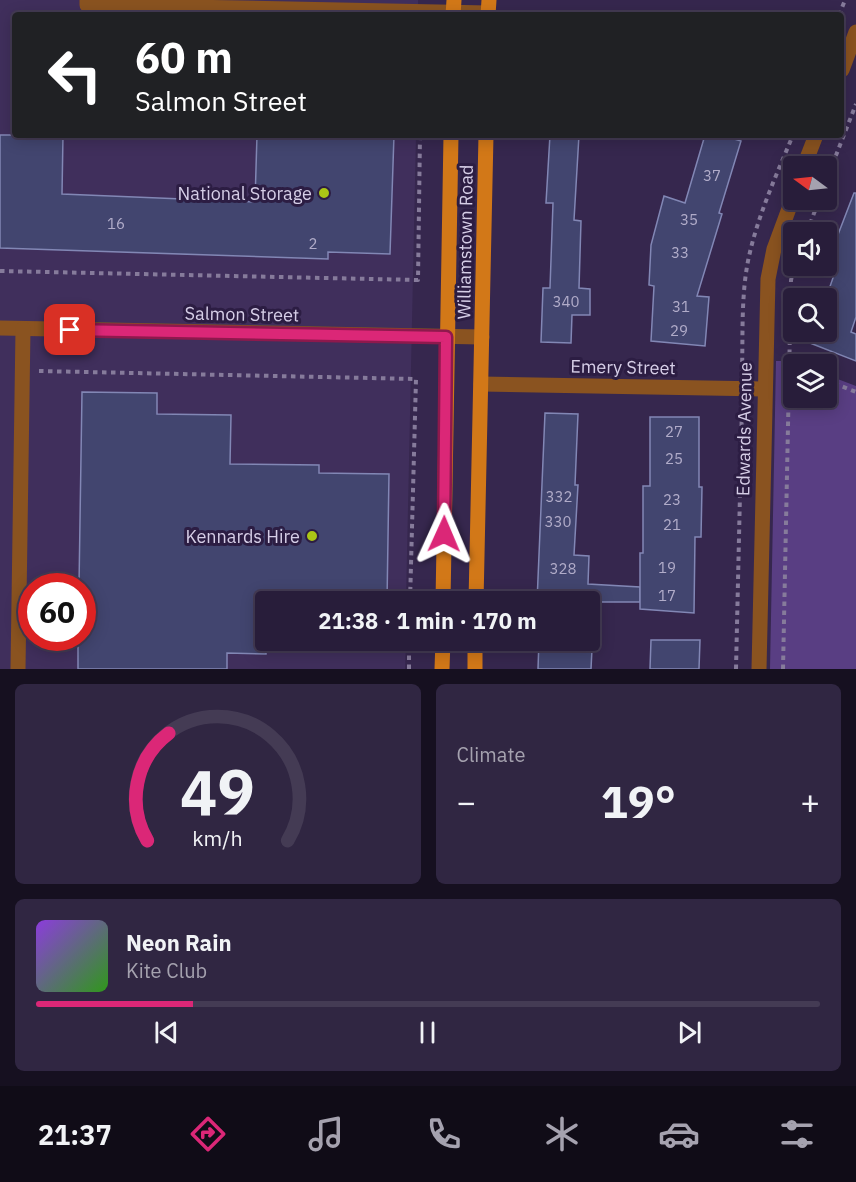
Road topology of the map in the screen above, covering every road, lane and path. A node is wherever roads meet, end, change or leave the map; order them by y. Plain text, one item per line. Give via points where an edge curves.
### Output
1 (87, 0) edge
2 (453, 9) edge
3 (488, 9) edge
4 (856, 32) edge
5 (844, 65) edge
6 (856, 104) edge
7 (844, 135) edge
8 (420, 138) edge
9 (450, 138) edge
10 (486, 138) edge
11 (815, 138) edge
12 (843, 138) edge
13 (808, 156) edge
14 (836, 156) edge
15 (788, 210) edge
16 (0, 271) edge
17 (792, 276) edge
18 (0, 328) edge
19 (23, 329) junction
20 (446, 337) junction
21 (482, 337) junction
22 (791, 354) edge
23 (23, 371) junction
24 (482, 384) junction
25 (837, 384) edge
26 (765, 389) junction
27 (856, 392) edge
28 (790, 408) edge
29 (410, 591) edge
30 (444, 591) edge
31 (476, 591) edge
32 (409, 651) edge
33 (442, 651) edge
34 (475, 651) edge
35 (18, 669) edge
36 (409, 669) edge
37 (442, 669) edge
38 (475, 669) edge
39 (759, 669) edge
40 (783, 669) edge

1 - 2 street via 87,5
2 - 3 street
4 - 5 street
6 - 7 path
8 - 16 path via 418,280
9 - 20 main road, Williamstown Road
10 - 21 main road, Williamstown Road
11 - 13 street
12 - 14 path
15 - 26 street, Edwards Avenue via 768,279
17 - 22 path
18 - 19 street, Salmon Street
19 - 20 street, Salmon Street
19 - 23 street
20 - 21 street, Salmon Street
20 - 30 main road, Williamstown Road
21 - 24 main road, Williamstown Road
23 - 29 path via 416,379
23 - 35 street
24 - 26 street, Emery Street
24 - 31 main road, Williamstown Road
25 - 27 path
26 - 39 street, Edwards Avenue
28 - 40 path
32 - 36 path
33 - 37 main road
34 - 38 main road

